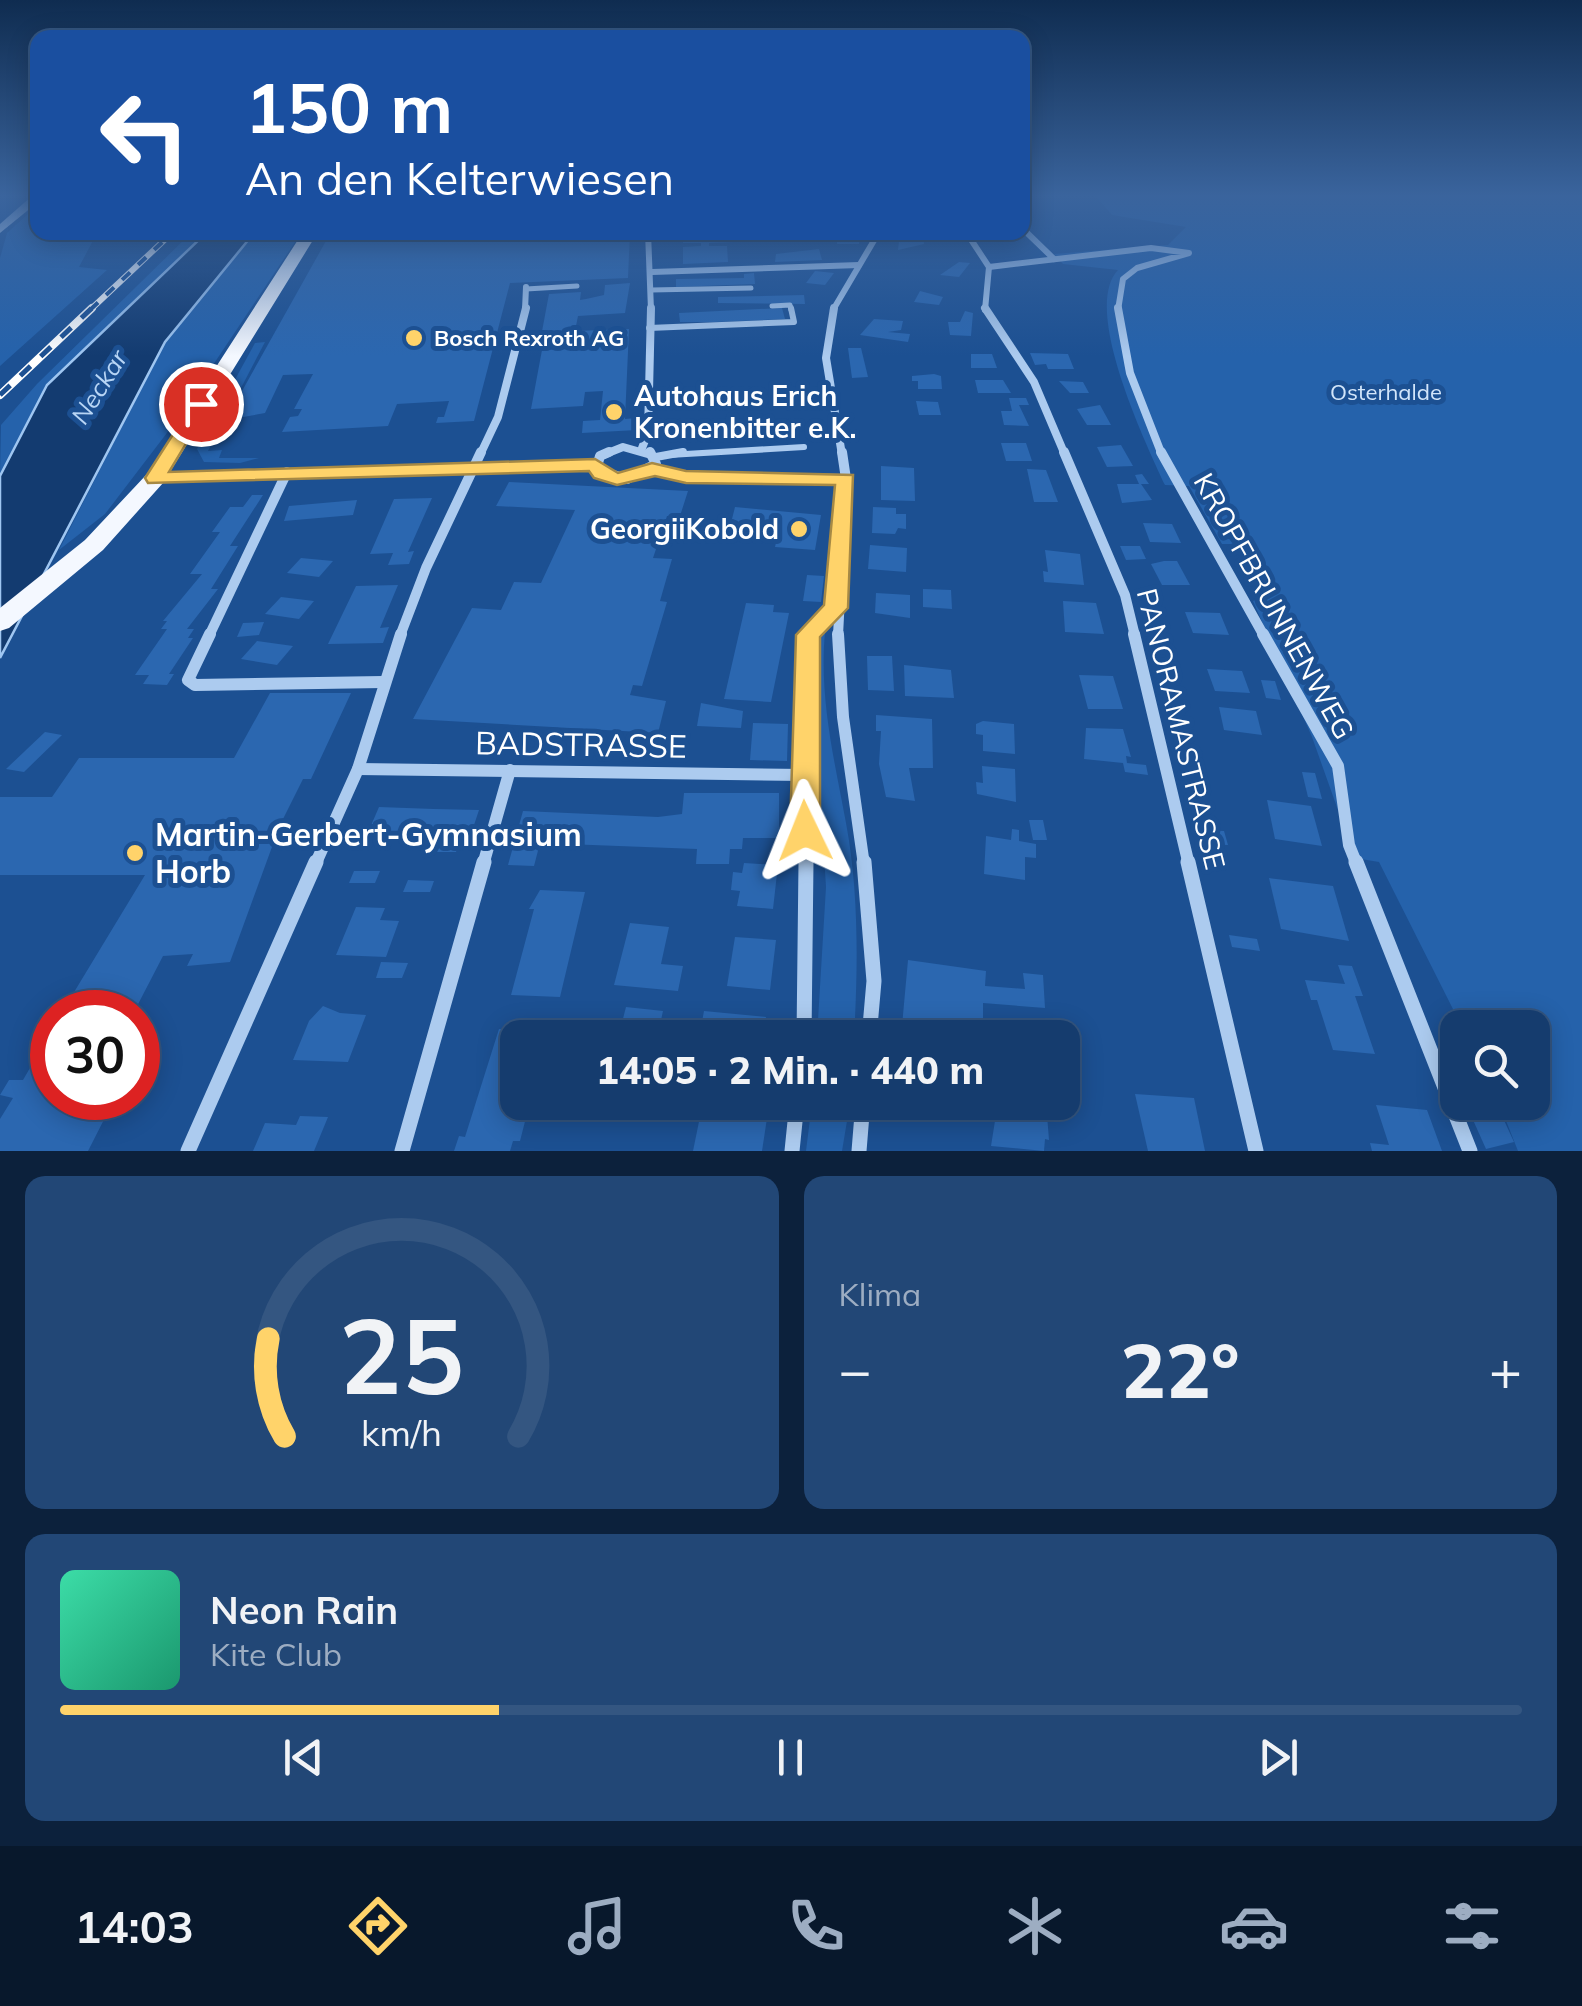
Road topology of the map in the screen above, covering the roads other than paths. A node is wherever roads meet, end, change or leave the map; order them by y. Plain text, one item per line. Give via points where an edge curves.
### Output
1 (300, 249) edge
2 (650, 249) edge
3 (868, 249) edge
4 (978, 249) edge
5 (1043, 249) edge
6 (1155, 249) edge
7 (1167, 249) edge
8 (1054, 259) junction
9 (859, 265) junction
10 (990, 266) junction
11 (652, 272) junction
12 (577, 286) dead end
13 (526, 288) joint
14 (751, 288) dead end
15 (651, 290) junction
16 (772, 306) dead end
17 (649, 328) junction
18 (804, 447) dead end
19 (642, 448) junction
20 (656, 457) junction
21 (595, 465) junction
22 (475, 467) junction
23 (652, 469) junction
24 (287, 472) junction
25 (155, 478) junction
26 (846, 479) junction
27 (836, 608) junction
28 (0, 622) edge
29 (383, 682) junction
30 (358, 769) junction
31 (510, 770) junction
32 (803, 774) junction
33 (805, 1020) edge
34 (871, 1020) edge
35 (795, 1120) edge
36 (862, 1120) edge
37 (188, 1151) edge
38 (402, 1151) edge
39 (792, 1151) edge
40 (859, 1151) edge
41 (1256, 1151) edge
42 (1470, 1151) edge

1 - 25 main road
2 - 11 street
3 - 9 street
4 - 10 street
5 - 8 street
6 - 8 street, KROPFBRUNNENWEG
7 - 42 street, KROPFBRUNNENWEG via 1188,252 1137,268 1123,280 1118,317 1130,373 1163,458 1338,766 1349,845
8 - 10 street
9 - 11 street
9 - 26 street via 833,310 826,358
10 - 41 street, PANORAMASTRASSE via 985,310 1034,382 1124,594
11 - 15 street
12 - 13 lane
13 - 22 street via 498,417
14 - 15 lane
15 - 17 street
16 - 17 lane via 790,305 794,322
17 - 19 street via 648,433
18 - 20 lane
19 - 20 street
19 - 21 street via 614,449
20 - 23 street
21 - 22 street
21 - 23 street via 617,479
22 - 24 street
22 - 29 street via 426,568
23 - 26 street via 686,477
24 - 25 street
24 - 29 street via 188,680 221,688
25 - 28 main road via 94,544
26 - 27 street
27 - 32 street via 808,635
27 - 34 street via 874,981
29 - 30 street
30 - 31 street, BADSTRASSE
30 - 37 street
31 - 32 street, BADSTRASSE
31 - 38 street
32 - 33 street
35 - 39 street
36 - 40 street

